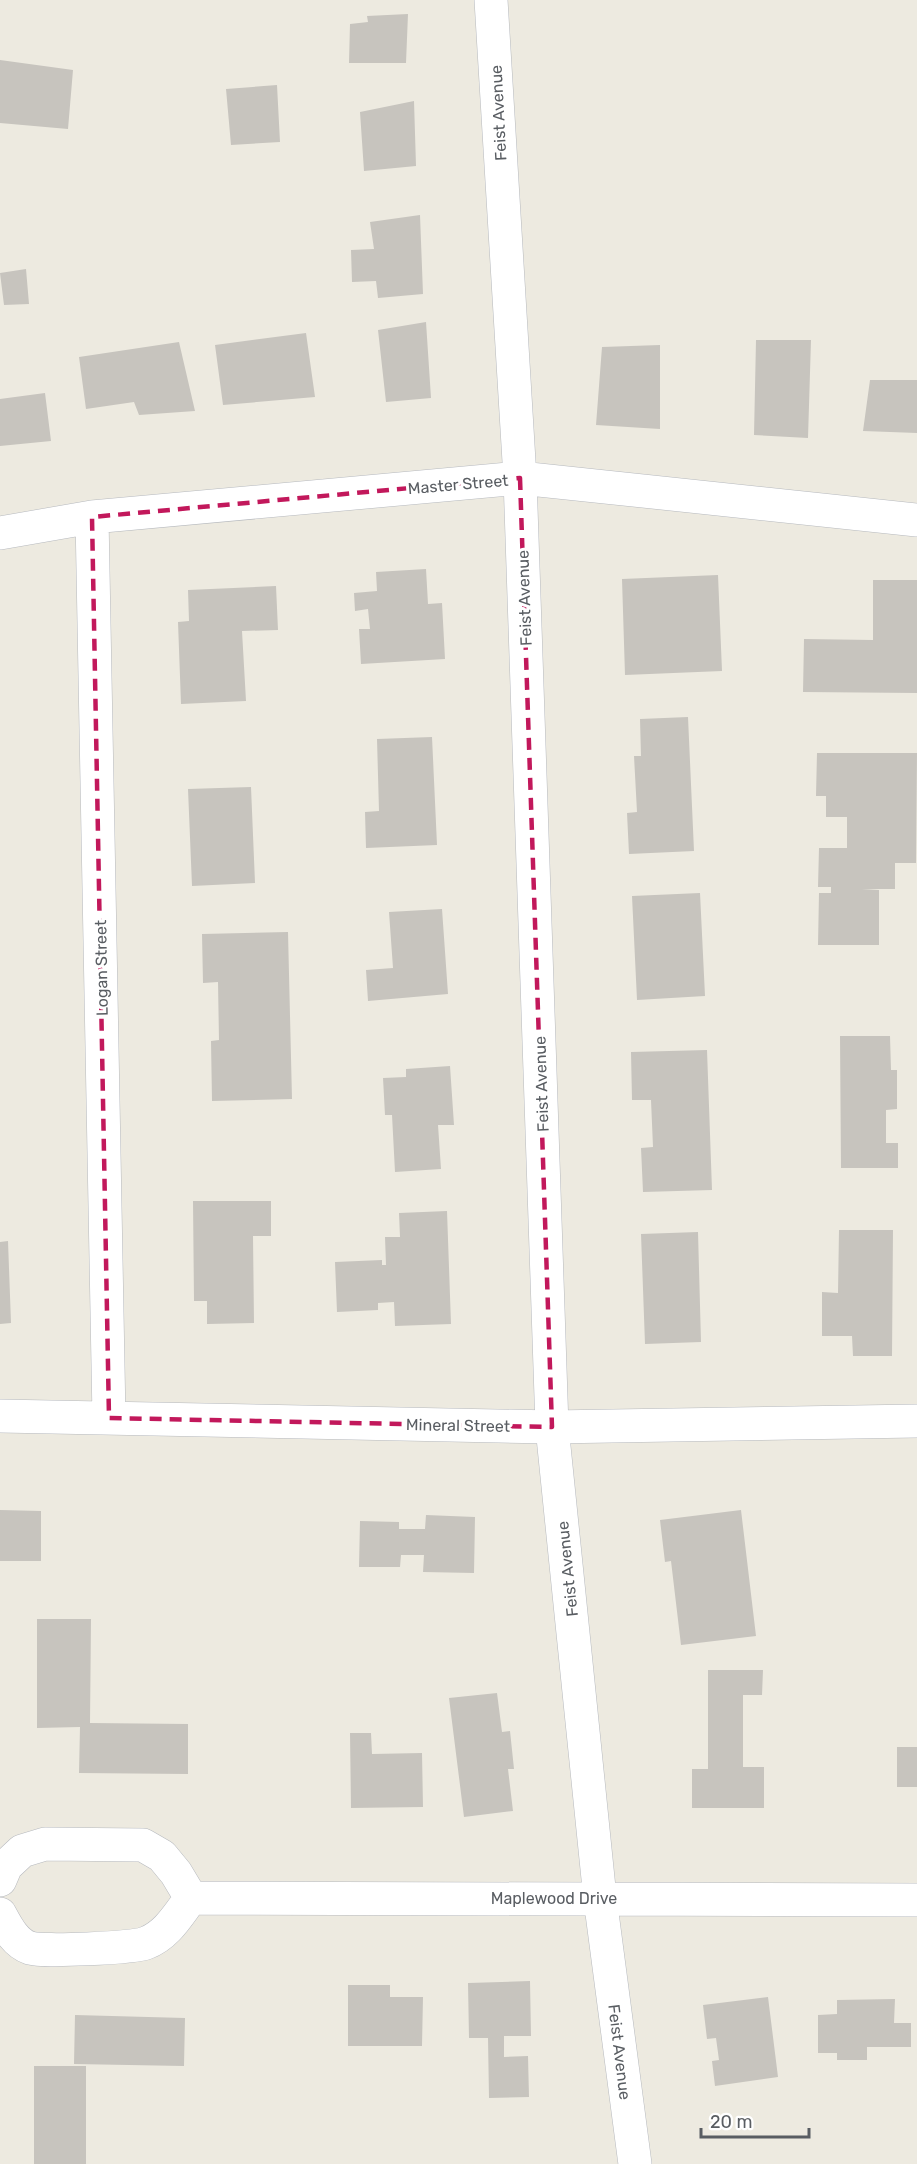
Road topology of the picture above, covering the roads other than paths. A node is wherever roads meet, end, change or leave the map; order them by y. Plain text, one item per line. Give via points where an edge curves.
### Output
1 (491, 0) edge
2 (520, 478) junction
3 (92, 518) junction
4 (917, 520) edge
5 (0, 533) edge
6 (0, 1416) edge
7 (110, 1418) junction
8 (917, 1421) edge
9 (552, 1427) junction
10 (0, 1880) edge
11 (190, 1898) junction
12 (600, 1898) junction
13 (917, 1900) edge
14 (0, 1914) edge
15 (635, 2164) edge

1 - 2 street, Feist Avenue
2 - 3 street, Master Street
2 - 4 street, Master Street
2 - 9 street, Feist Avenue
3 - 5 street, Master Street
3 - 7 street, Logan Street
6 - 7 street, Mineral Street
7 - 9 street, Mineral Street
8 - 9 street, Mineral Street
9 - 12 street, Feist Avenue
10 - 11 street via 6,1866 22,1851 45,1844 143,1845 162,1856
11 - 12 street, Maplewood Drive
11 - 14 street via 167,1929 146,1944 111,1948 30,1948 11,1934
12 - 13 street, Maplewood Drive
12 - 15 street, Feist Avenue

